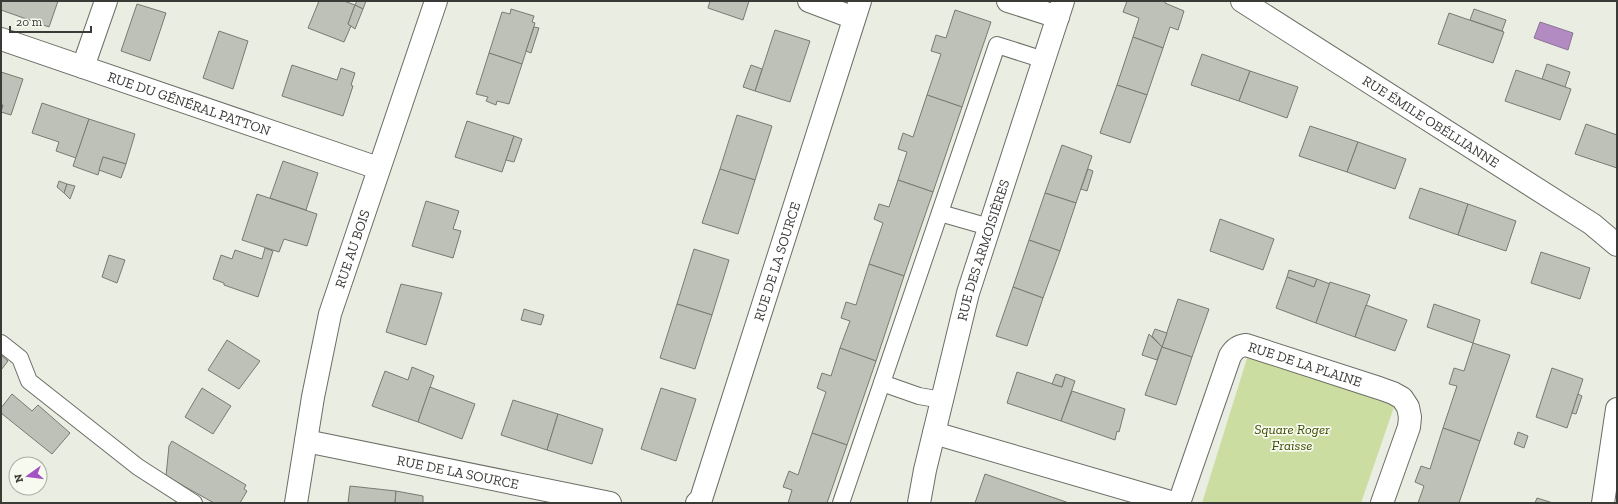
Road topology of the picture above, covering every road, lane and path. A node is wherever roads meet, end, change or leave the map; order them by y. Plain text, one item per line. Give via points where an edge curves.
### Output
1 (106, 1) edge
2 (436, 1) edge
3 (808, 1) edge
4 (1008, 1) edge
5 (1242, 1) edge
6 (857, 9) edge
7 (1060, 9) edge
8 (1, 39) edge
9 (1044, 60) junction
10 (83, 67) junction
11 (378, 168) junction
12 (940, 213) junction
13 (989, 227) junction
14 (1617, 244) edge
15 (1, 343) edge
16 (882, 383) junction
17 (942, 400) junction
18 (1617, 409) edge
19 (934, 432) junction
20 (306, 441) junction
21 (194, 503) edge
22 (296, 503) edge
23 (610, 503) edge
24 (697, 503) edge
25 (841, 503) edge
26 (919, 503) edge
27 (1174, 503) edge
28 (1179, 503) edge
29 (1382, 503) edge
30 (1603, 503) edge

1 - 10 street
2 - 11 street, RUE AU BOIS
3 - 6 street, RUE DE LA SOURCE
4 - 7 street
5 - 14 street, RUE ÉMILE OBÉLLIANNE via 1592,224
6 - 24 street, RUE DE LA SOURCE via 701,498
7 - 9 street, RUE DES ARMOISIÈRES
8 - 10 street, RUE DU GÉNÉRAL PATTON
9 - 12 lane via 997,45
9 - 13 street, RUE DES ARMOISIÈRES
10 - 11 street, RUE DU GÉNÉRAL PATTON
11 - 20 street, RUE AU BOIS via 330,314
12 - 13 lane
12 - 16 lane
13 - 17 street, RUE DES ARMOISIÈRES via 968,293
15 - 21 lane via 20,358 29,381 138,467
16 - 17 lane via 919,396
16 - 25 lane
17 - 19 street, RUE DES ARMOISIÈRES
18 - 30 street
19 - 26 street, RUE DES ARMOISIÈRES
19 - 27 street
20 - 22 street, RUE AU BOIS
20 - 23 street, RUE DE LA SOURCE
28 - 29 street, RUE DE LA PLAINE via 1230,356 1234,350 1246,345 1402,398 1408,407 1409,427

